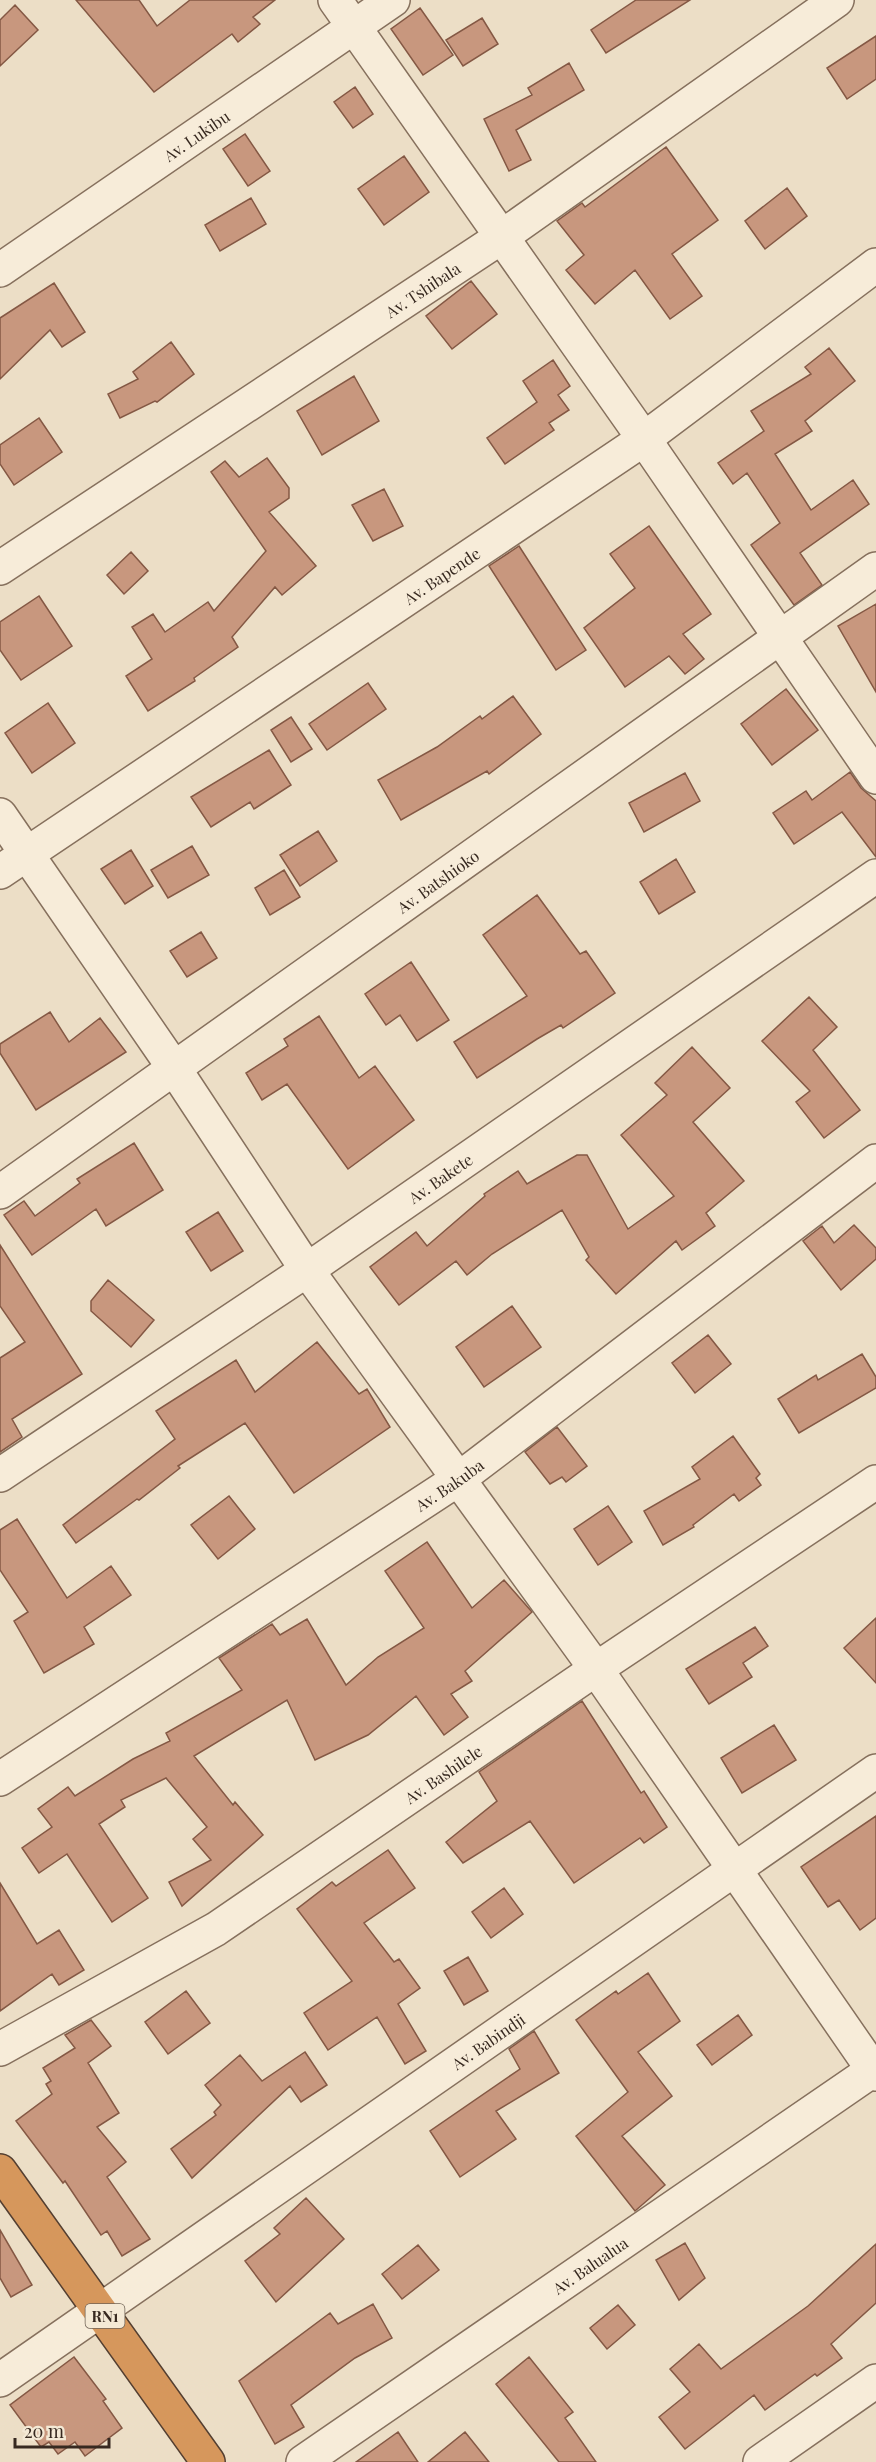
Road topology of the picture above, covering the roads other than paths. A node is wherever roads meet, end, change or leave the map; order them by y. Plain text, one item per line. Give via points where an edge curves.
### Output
1 (335, 0) edge
2 (393, 0) edge
3 (837, 0) edge
4 (354, 27) junction
5 (500, 238) junction
6 (876, 265) edge
7 (0, 270) edge
8 (644, 439) junction
9 (0, 568) edge
10 (876, 569) edge
11 (780, 639) junction
12 (876, 777) edge
13 (0, 815) edge
14 (28, 853) junction
15 (0, 872) edge
16 (876, 876) edge
17 (174, 1068) junction
18 (876, 1161) edge
19 (0, 1192) edge
20 (307, 1270) junction
21 (0, 1475) edge
22 (460, 1478) junction
23 (876, 1482) edge
24 (596, 1669) junction
25 (876, 1771) edge
26 (0, 1779) edge
27 (735, 1868) junction
28 (0, 2049) edge
29 (875, 2071) edge
30 (0, 2171) edge
31 (99, 2309) junction
32 (0, 2380) edge
33 (876, 2381) edge
34 (208, 2462) edge
35 (303, 2462) edge
36 (760, 2462) edge

1 - 4 street
2 - 4 street, Av. Lukibu
3 - 5 street, Av. Tshibala
4 - 5 street
4 - 7 street, Av. Lukibu
5 - 8 street
5 - 9 street, Av. Tshibala
6 - 8 street, Av. Bapende
8 - 11 street
8 - 14 street, Av. Bapende
10 - 11 street, Av. Batshioko
11 - 12 street
11 - 17 street, Av. Batshioko
13 - 14 street
14 - 15 street, Av. Bapende
14 - 17 street
16 - 20 street, Av. Bakete
17 - 19 street, Av. Batshioko
17 - 20 street
18 - 22 street, Av. Bakuba
20 - 21 street, Av. Bakete
20 - 22 street
22 - 24 street
22 - 26 street, Av. Bakuba
23 - 24 street, Av. Bashilele
24 - 27 street
24 - 28 street, Av. Bashilele via 216,1929
25 - 27 street, Av. Babindji
27 - 29 street
27 - 31 street, Av. Babindji
29 - 35 street, Av. Balualua
30 - 31 highway, RN1
31 - 32 street, Av. Babindji
31 - 34 highway, RN1
33 - 36 street

